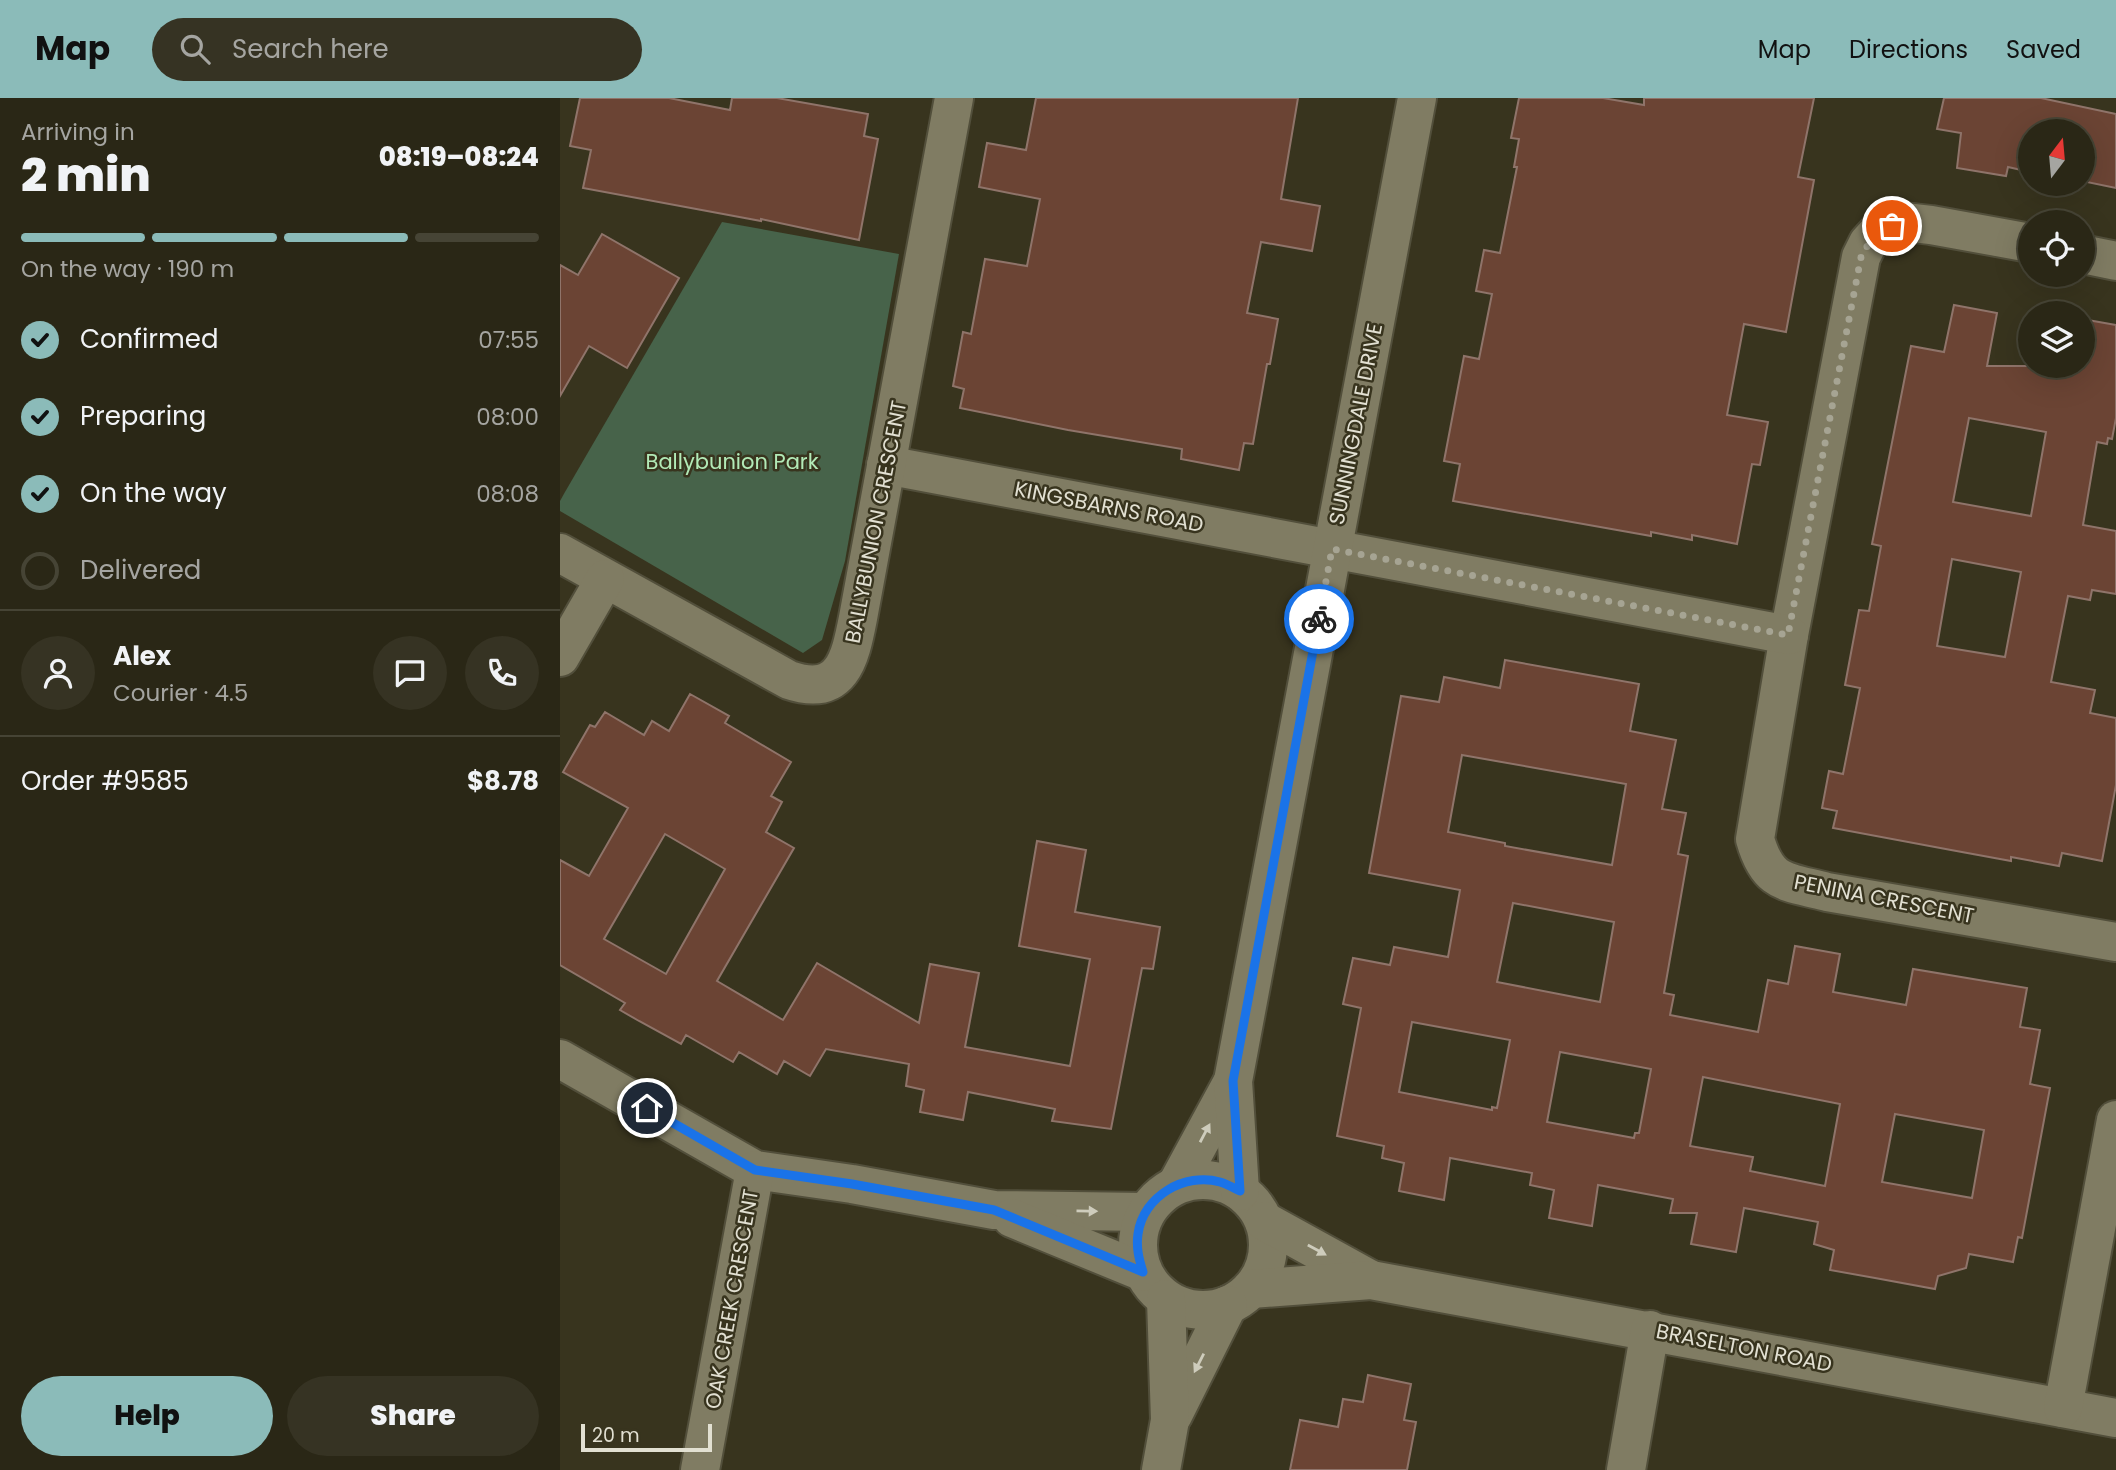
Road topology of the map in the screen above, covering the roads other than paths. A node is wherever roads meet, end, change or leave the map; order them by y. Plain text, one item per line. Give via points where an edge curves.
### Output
1 (954, 98) edge
2 (1417, 98) edge
3 (2018, 241) edge
4 (2095, 257) edge
5 (2116, 261) edge
6 (887, 465) junction
7 (1332, 549) junction
8 (560, 553) edge
9 (605, 579) junction
10 (1788, 635) junction
11 (560, 657) edge
12 (2116, 942) edge
13 (560, 1059) edge
14 (1233, 1081) junction
15 (2116, 1120) edge
16 (755, 1170) junction
17 (1177, 1184) junction
18 (1240, 1191) junction
19 (994, 1210) junction
20 (1146, 1212) junction
21 (1264, 1221) junction
22 (1371, 1280) junction
23 (1155, 1286) junction
24 (1239, 1297) junction
25 (1650, 1330) junction
26 (2063, 1408) junction
27 (2116, 1418) edge
28 (1170, 1420) junction
29 (700, 1470) edge
30 (1161, 1470) edge
31 (1626, 1470) edge

1 - 6 street, BALLYBUNION CRESCENT
2 - 7 street, SUNNINGDALE DRIVE
3 - 10 street, PENINA CRESCENT via 1904,222 1878,232 1868,243 1861,257
4 - 5 street
6 - 7 street, KINGSBARNS ROAD
6 - 9 street, BALLYBUNION CRESCENT via 850,656 832,679 804,685 789,680
7 - 10 street
7 - 14 street, SUNNINGDALE DRIVE
8 - 9 street, BALLYBUNION CRESCENT
9 - 11 street
10 - 12 street, PENINA CRESCENT via 1755,839 1768,872 1827,892
13 - 16 street
17 -> 14 street, SUNNINGDALE DRIVE
14 - 18 street, SUNNINGDALE DRIVE
15 - 26 street
16 - 19 street
16 - 29 street, OAK CREEK CRESCENT
17 - 18 street via 1199,1179
17 - 20 street via 1159,1195
18 - 21 street
19 -> 20 street
19 - 23 street
20 - 23 street via 1138,1231 1137,1252
21 -> 22 street, BRASELTON ROAD
21 - 24 street via 1268,1244 1264,1269
22 - 24 street, BRASELTON ROAD
22 - 25 street, BRASELTON ROAD
23 - 24 street via 1186,1308 1208,1310
23 - 28 street
24 -> 28 street
25 - 26 street, BRASELTON ROAD
25 - 31 street
26 - 27 street, BRASELTON ROAD
28 - 30 street

